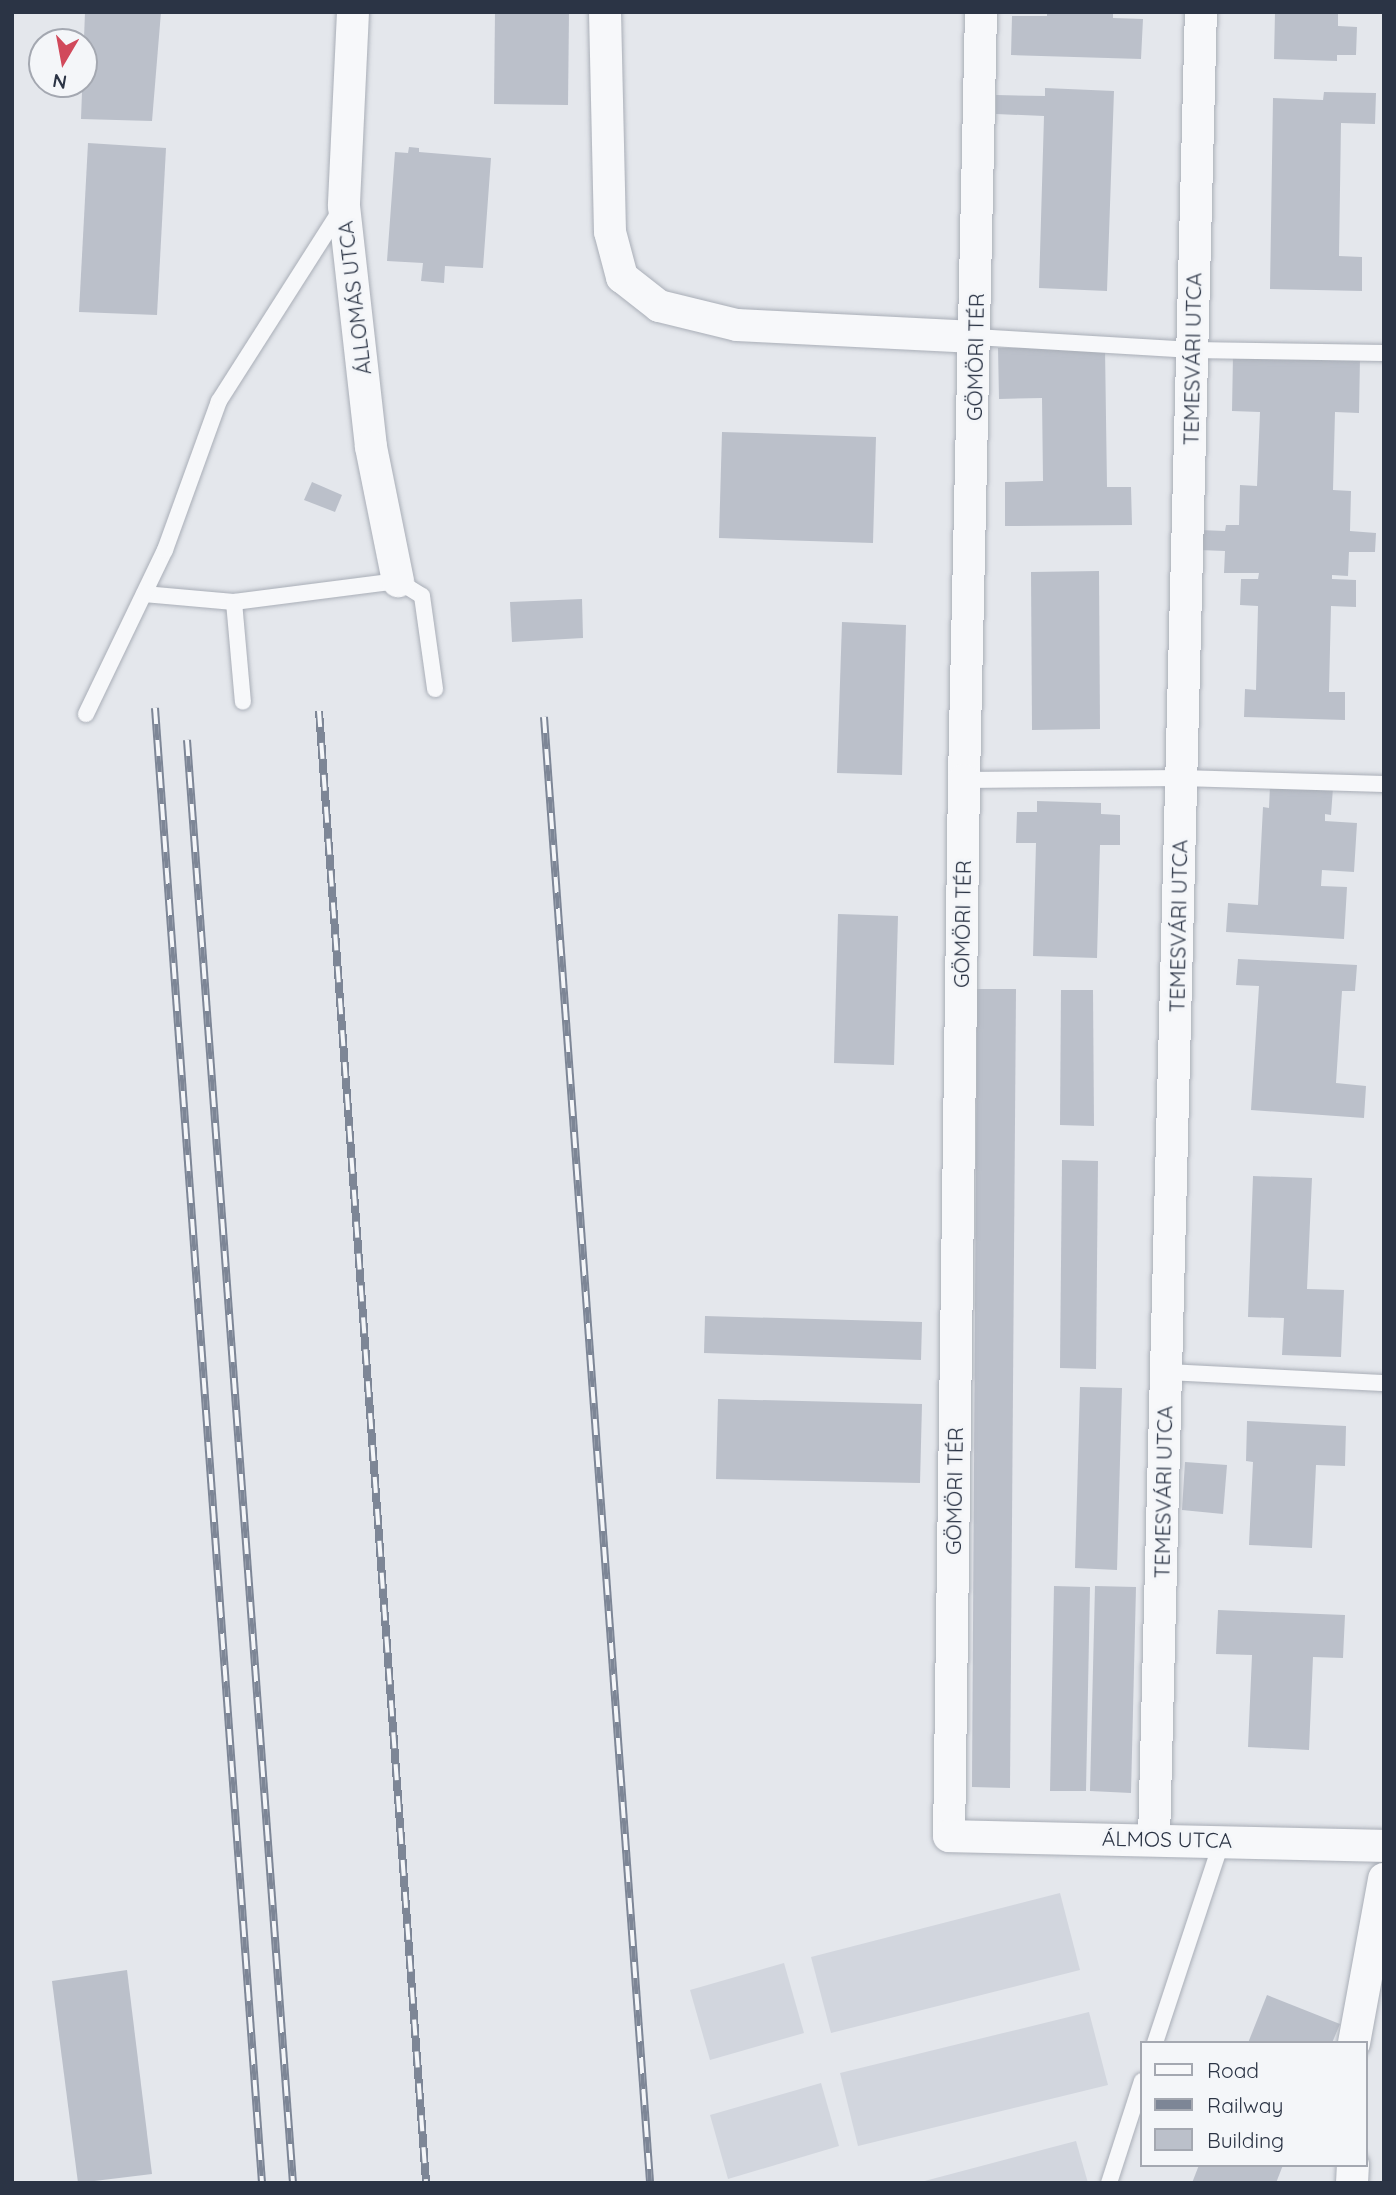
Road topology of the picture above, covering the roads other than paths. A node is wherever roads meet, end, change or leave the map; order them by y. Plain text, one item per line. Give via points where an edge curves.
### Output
1 (353, 12) edge
2 (604, 12) edge
3 (981, 12) edge
4 (1201, 12) edge
5 (344, 206) junction
6 (975, 337) junction
7 (1193, 350) junction
8 (1384, 353) edge
9 (398, 581) junction
10 (144, 594) junction
11 (234, 602) junction
12 (435, 689) dead end
13 (243, 702) dead end
14 (86, 714) dead end
15 (1181, 778) junction
16 (964, 780) junction
17 (1384, 784) edge
18 (1166, 1372) junction
19 (1384, 1383) edge
20 (949, 1836) joint
21 (1154, 1839) junction
22 (1222, 1840) junction
23 (1384, 1846) edge
24 (1384, 1879) edge
25 (1156, 2041) edge
26 (1354, 2041) edge
27 (1140, 2087) edge
28 (1109, 2183) edge

1 - 5 street, ÁLLOMÁS UTCA
2 - 6 street via 610,232 622,277 659,306 737,326
3 - 6 street, GÖMÖRI TÉR
4 - 7 street, TEMESVÁRI UTCA
5 - 9 street, ÁLLOMÁS UTCA via 371,447
5 - 10 lane via 219,401
6 - 7 lane
6 - 16 street, GÖMÖRI TÉR
7 - 8 lane
7 - 15 street, TEMESVÁRI UTCA
9 - 11 lane
9 - 12 lane via 422,596
10 - 11 lane
10 - 14 lane
11 - 13 lane
15 - 16 lane
15 - 17 lane
15 - 18 street, TEMESVÁRI UTCA
16 - 20 street, GÖMÖRI TÉR
18 - 19 lane
18 - 21 street, TEMESVÁRI UTCA
20 - 21 street, ÁLMOS UTCA
21 - 22 street, ÁLMOS UTCA
22 - 23 street, ÁLMOS UTCA
22 - 25 lane
24 - 26 street
27 - 28 lane

